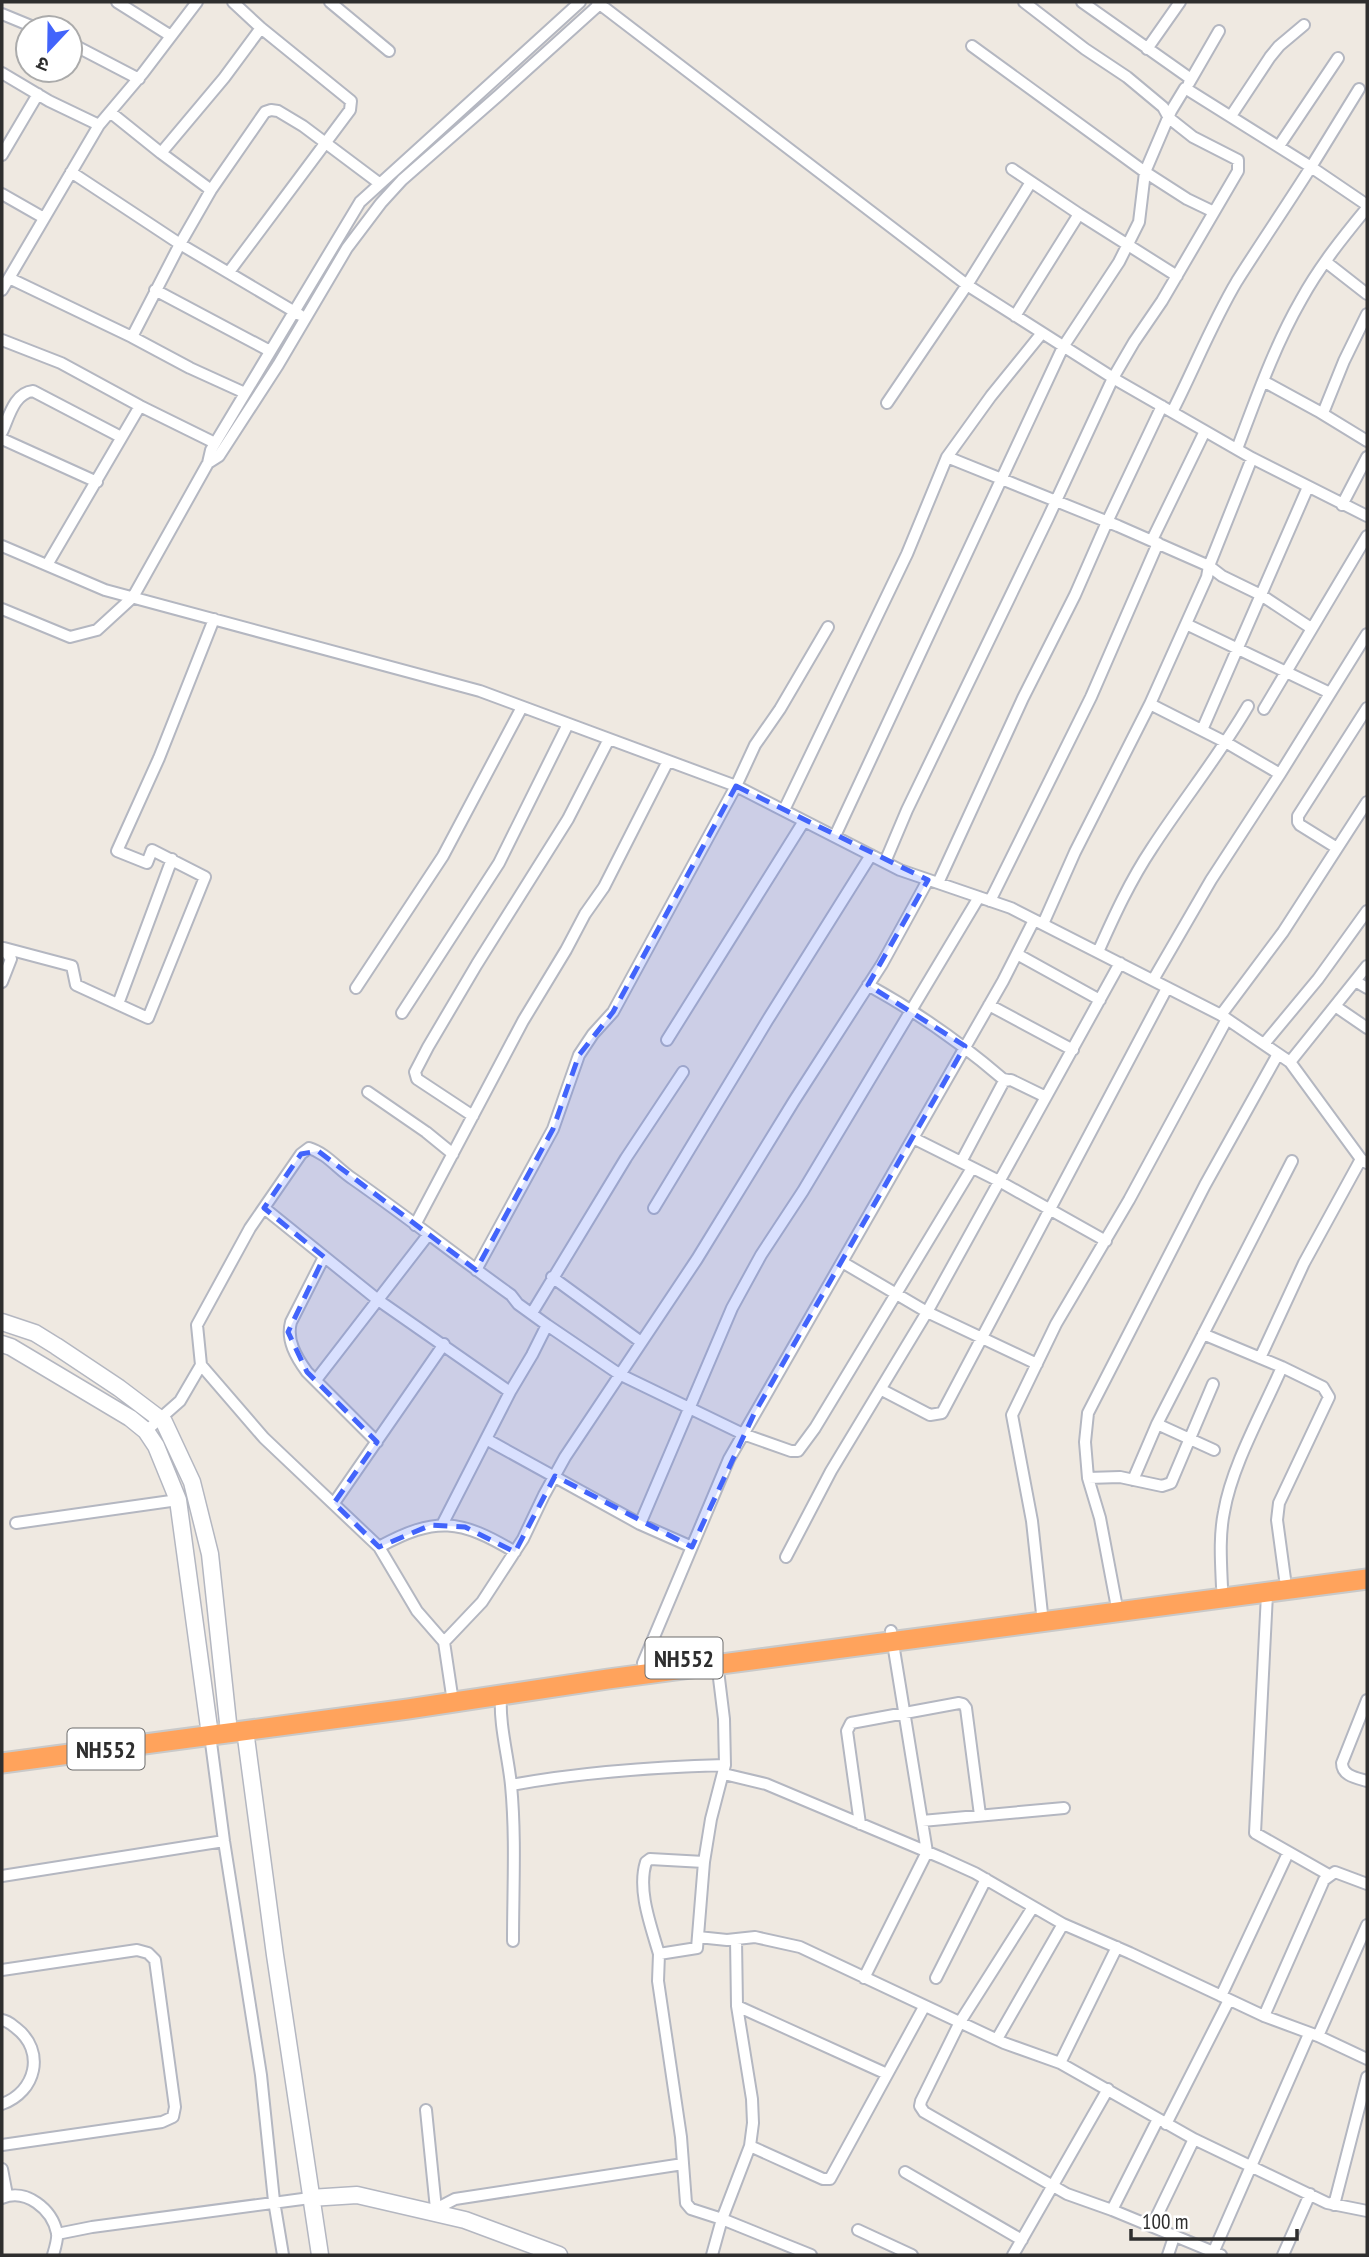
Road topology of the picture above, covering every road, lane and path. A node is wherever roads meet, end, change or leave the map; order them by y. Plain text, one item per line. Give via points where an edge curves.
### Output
1 (117, 2) edge
2 (197, 2) edge
3 (233, 2) edge
4 (330, 2) edge
5 (580, 2) edge
6 (1024, 2) edge
7 (1082, 2) edge
8 (1180, 2) edge
9 (599, 3) edge
10 (1097, 6) edge
11 (1304, 25) dead end
12 (261, 28) junction
13 (1219, 31) dead end
14 (171, 36) junction
15 (972, 46) dead end
16 (1147, 49) junction
17 (84, 50) edge
18 (388, 51) dead end
19 (1338, 58) dead end
20 (2, 73) edge
21 (139, 79) junction
22 (1188, 84) junction
23 (1359, 89) dead end
24 (38, 93) junction
25 (110, 112) junction
26 (1231, 116) junction
27 (1168, 118) junction
28 (99, 125) junction
29 (324, 142) junction
30 (1279, 146) junction
31 (161, 153) junction
32 (2, 155) edge
33 (1311, 167) junction
34 (1012, 169) dead end
35 (71, 172) junction
36 (1145, 172) junction
37 (1031, 182) junction
38 (379, 183) junction
39 (211, 190) junction
40 (2, 194) edge
41 (1367, 207) edge
42 (1214, 212) junction
43 (1079, 214) junction
44 (44, 218) junction
45 (180, 244) junction
46 (1127, 245) junction
47 (1326, 262) junction
48 (229, 272) junction
49 (1177, 276) junction
50 (9, 278) junction
51 (967, 285) junction
52 (2, 290) edge
53 (155, 290) junction
54 (1367, 294) edge
55 (294, 311) junction
56 (1367, 314) edge
57 (1014, 316) junction
58 (306, 319) junction
59 (1042, 333) junction
60 (132, 337) junction
61 (2, 340) edge
62 (1063, 346) junction
63 (270, 351) junction
64 (1113, 378) junction
65 (1263, 381) junction
66 (245, 393) junction
67 (887, 403) dead end
68 (139, 406) junction
69 (1167, 409) junction
70 (1323, 414) junction
71 (1205, 431) junction
72 (2, 432) edge
73 (121, 437) junction
74 (2, 439) edge
75 (1367, 441) edge
76 (215, 443) junction
77 (1237, 449) junction
78 (947, 457) junction
79 (1367, 457) edge
80 (1252, 458) junction
81 (208, 463) junction
82 (1001, 480) junction
83 (97, 482) junction
84 (1308, 487) junction
85 (1055, 502) junction
86 (1342, 505) junction
87 (1367, 516) edge
88 (1107, 522) junction
89 (1367, 536) edge
90 (1155, 541) junction
91 (2, 546) edge
92 (47, 565) junction
93 (1209, 566) junction
94 (1261, 595) junction
95 (133, 597) junction
96 (2, 609) edge
97 (214, 619) junction
98 (1186, 624) junction
99 (828, 627) dead end
100 (1311, 628) junction
101 (1367, 634) edge
102 (1239, 649) junction
103 (1286, 671) junction
104 (1330, 693) junction
105 (1150, 704) junction
106 (1248, 706) dead end
107 (522, 707) junction
108 (1367, 708) edge
109 (1264, 709) dead end
110 (568, 724) junction
111 (1357, 725) junction
112 (1202, 730) junction
113 (1367, 732) edge
114 (608, 739) junction
115 (1227, 743) junction
116 (668, 761) junction
117 (1280, 774) junction
118 (736, 786) junction
119 (1367, 802) edge
120 (784, 810) junction
121 (804, 821) junction
122 (835, 836) junction
123 (1337, 848) junction
124 (871, 855) junction
125 (172, 859) junction
126 (885, 862) junction
127 (933, 881) junction
128 (985, 899) junction
129 (1367, 911) edge
130 (1039, 922) junction
131 (3, 948) edge
132 (1098, 952) junction
133 (1017, 954) junction
134 (1120, 963) junction
135 (1367, 966) edge
136 (1153, 980) junction
137 (1355, 981) junction
138 (2, 982) edge
139 (868, 985) junction
140 (356, 988) dead end
141 (1167, 988) junction
142 (1367, 988) edge
143 (1100, 1000) junction
144 (118, 1004) junction
145 (989, 1005) junction
146 (1335, 1006) junction
147 (912, 1010) junction
148 (402, 1013) dead end
149 (1224, 1017) junction
150 (1367, 1028) edge
151 (667, 1040) dead end
152 (1264, 1044) junction
153 (965, 1046) junction
154 (1073, 1050) junction
155 (1278, 1054) junction
156 (1290, 1062) junction
157 (683, 1072) dead end
158 (1008, 1080) junction
159 (368, 1092) dead end
160 (1046, 1097) junction
161 (473, 1116) junction
162 (913, 1138) junction
163 (453, 1154) junction
164 (1292, 1161) dead end
165 (1364, 1161) edge
166 (961, 1162) junction
167 (972, 1168) junction
168 (999, 1181) junction
169 (264, 1208) junction
170 (654, 1209) dead end
171 (1049, 1209) junction
172 (415, 1225) junction
173 (428, 1235) junction
174 (1106, 1241) junction
175 (324, 1257) junction
176 (842, 1262) junction
177 (476, 1270) junction
178 (552, 1277) junction
179 (897, 1294) junction
180 (378, 1300) junction
181 (927, 1311) junction
182 (532, 1313) junction
183 (2, 1322) edge
184 (547, 1325) junction
185 (1203, 1334) junction
186 (980, 1337) junction
187 (641, 1342) junction
188 (2, 1344) edge
189 (444, 1344) junction
190 (1260, 1358) junction
191 (1037, 1364) junction
192 (201, 1365) junction
193 (1282, 1367) junction
194 (619, 1374) junction
195 (316, 1380) junction
196 (1213, 1384) dead end
197 (882, 1390) junction
198 (510, 1392) junction
199 (690, 1407) junction
200 (160, 1419) junction
201 (1157, 1424) junction
202 (146, 1431) junction
203 (743, 1434) junction
204 (486, 1439) junction
205 (1190, 1439) junction
206 (377, 1442) junction
207 (1214, 1450) dead end
208 (555, 1476) junction
209 (1088, 1478) junction
210 (1133, 1480) junction
211 (178, 1500) junction
212 (334, 1503) junction
213 (16, 1523) dead end
214 (640, 1524) junction
215 (442, 1525) junction
216 (379, 1547) junction
217 (692, 1547) junction
218 (515, 1552) junction
219 (786, 1557) dead end
220 (1367, 1568) edge
221 (1285, 1579) junction
222 (1367, 1579) edge
223 (1222, 1587) junction
224 (1267, 1594) junction
225 (1117, 1608) junction
226 (1043, 1618) junction
227 (892, 1637) junction
228 (444, 1642) junction
229 (717, 1659) junction
230 (644, 1669) junction
231 (501, 1695) junction
232 (452, 1696) junction
233 (1367, 1700) edge
234 (904, 1714) junction
235 (224, 1728) junction
236 (2, 1752) edge
237 (2, 1763) edge
238 (725, 1769) junction
239 (1367, 1781) edge
240 (511, 1785) junction
241 (1064, 1808) dead end
242 (980, 1815) junction
243 (922, 1821) junction
244 (860, 1824) junction
245 (224, 1841) junction
246 (927, 1852) junction
247 (1288, 1853) junction
248 (704, 1862) junction
249 (2, 1875) edge
250 (1329, 1875) junction
251 (986, 1879) junction
252 (1367, 1884) edge
253 (1033, 1907) junction
254 (1063, 1924) junction
255 (1367, 1925) edge
256 (698, 1937) junction
257 (736, 1939) junction
258 (513, 1941) dead end
259 (1117, 1947) junction
260 (659, 1954) junction
261 (2, 1970) edge
262 (864, 1978) junction
263 (936, 1978) dead end
264 (1225, 1998) junction
265 (737, 2006) junction
266 (923, 2007) junction
267 (1264, 2016) junction
268 (2, 2020) edge
269 (960, 2022) junction
270 (1313, 2035) junction
271 (997, 2039) junction
272 (1367, 2059) edge
273 (1060, 2063) junction
274 (887, 2074) junction
275 (1367, 2077) edge
276 (1108, 2089) junction
277 (2, 2104) edge
278 (426, 2110) dead end
279 (1162, 2121) junction
280 (1194, 2139) junction
281 (2, 2145) edge
282 (750, 2146) junction
283 (683, 2164) junction
284 (1250, 2166) junction
285 (905, 2172) dead end
286 (3, 2178) edge
287 (1052, 2187) junction
288 (1310, 2194) junction
289 (5, 2197) edge
290 (310, 2198) junction
291 (274, 2201) junction
292 (1334, 2205) junction
293 (1112, 2210) junction
294 (433, 2211) junction
295 (1367, 2211) edge
296 (722, 2219) junction
297 (1152, 2226) junction
298 (858, 2231) dead end
299 (57, 2234) junction
300 (1174, 2237) junction
301 (1022, 2240) junction
302 (1217, 2254) edge
303 (54, 2255) edge
304 (284, 2255) edge
305 (320, 2255) edge
306 (559, 2255) edge
307 (712, 2255) edge
308 (811, 2255) edge
309 (912, 2255) edge
310 (1013, 2255) edge
311 (1168, 2255) edge
312 (1283, 2255) edge

1 - 14 street
2 - 14 street
3 - 12 street
4 - 18 street
5 - 38 street
6 - 27 street via 1127,77 1163,107
7 - 10 street
8 - 16 street
9 - 51 street
9 - 58 street via 381,202 347,248
10 - 16 street
11 - 26 street via 1270,57
12 - 29 street via 351,100 350,110
12 - 31 street
13 - 22 street
14 - 21 street
15 - 36 street
16 - 22 street
17 - 21 street
19 - 30 street
20 - 24 street
21 - 25 street
22 - 26 street
22 - 27 street
23 - 33 street
24 - 28 street
24 - 32 street
25 - 28 street
25 - 31 street
26 - 30 street
27 - 36 street
27 - 42 street via 1238,160 1238,171
28 - 35 street
29 - 38 street
29 - 39 street via 278,111 265,112
29 - 48 street
30 - 33 street
31 - 39 street
33 - 41 street
33 - 69 street via 1237,281 1197,363
34 - 37 street
35 - 44 street
35 - 45 street
36 - 42 street
36 - 46 street via 1139,222
37 - 43 street
37 - 51 street
38 - 55 street via 360,201
39 - 45 street
40 - 44 street
41 - 47 street
42 - 49 street
43 - 46 street
43 - 57 street
44 - 50 street
45 - 48 street
45 - 53 street
46 - 49 street
46 - 62 street
47 - 54 street
47 - 65 street via 1301,300
48 - 55 street
49 - 64 street
50 - 52 street
50 - 60 street
51 - 57 street
51 - 67 street
53 - 60 street
53 - 63 street
55 - 58 street
55 - 63 street
56 - 70 street
57 - 59 street
58 - 81 street via 219,456
59 - 62 street
59 - 78 street
60 - 66 street
61 - 68 street via 61,363
62 - 64 street
62 - 82 street
63 - 66 street
64 - 69 street
64 - 85 street
65 - 70 street
65 - 77 street
66 - 76 street
68 - 73 street
68 - 76 street
69 - 71 street
69 - 88 street
70 - 75 street
71 - 77 street
71 - 90 street
72 - 73 street via 18,397 33,391
73 - 83 street
74 - 83 street
76 - 81 street
77 - 80 street
78 - 82 street
78 - 120 street via 907,554
79 - 86 street
80 - 84 street
80 - 93 street
81 - 95 street
82 - 85 street
82 - 122 street
83 - 92 street
84 - 86 street
84 - 94 street
85 - 88 street
85 - 126 street
86 - 87 street
88 - 90 street
88 - 127 street
89 - 100 street
90 - 93 street
90 - 128 street via 1091,697
91 - 92 street
92 - 95 street
93 - 94 street
93 - 98 street
94 - 100 street
94 - 102 street
95 - 96 street via 97,630 70,637
95 - 97 street
97 - 107 street via 480,691
97 - 125 street via 117,851 147,863 152,850
98 - 102 street
98 - 105 street
99 - 118 street via 761,733
100 - 103 street
101 - 104 street
102 - 103 street
102 - 112 street
103 - 104 street
103 - 109 street
104 - 117 street
105 - 112 street
105 - 130 street
106 - 115 street
107 - 110 street
107 - 140 street via 443,856
108 - 111 street
110 - 114 street
110 - 148 street via 499,863
111 - 113 street
111 - 123 street via 1298,816 1300,825
112 - 115 street
114 - 116 street
114 - 161 street via 568,819 415,1072 417,1079
115 - 117 street
115 - 132 street via 1152,848 1122,898
116 - 118 street
116 - 161 street via 604,887 584,914
117 - 136 street
118 - 120 street
118 - 177 street via 613,1012 579,1055 553,1129
119 - 123 street
120 - 121 street
121 - 122 street
121 - 151 street
122 - 124 street
123 - 149 street
124 - 126 street
124 - 170 street
125 - 144 street
125 - 144 street via 205,877 148,1018
126 - 127 street
127 - 128 street
127 - 139 street
128 - 130 street
128 - 147 street
129 - 152 street
130 - 132 street
130 - 133 street
131 - 138 street via 11,959
131 - 144 street via 72,966 76,985
132 - 134 street
133 - 143 street
133 - 145 street
134 - 136 street
134 - 143 street
135 - 137 street
136 - 141 street
137 - 142 street
137 - 146 street
139 - 147 street
139 - 187 street
141 - 149 street
141 - 171 street
143 - 154 street
145 - 153 street
145 - 154 street
146 - 150 street
146 - 156 street
147 - 153 street
147 - 199 street via 761,1255 732,1308
149 - 152 street
149 - 174 street
152 - 155 street
153 - 158 street
153 - 162 street
154 - 160 street
155 - 156 street
155 - 209 street via 1088,1413
156 - 165 street
157 - 178 street
158 - 160 street
158 - 166 street
159 - 163 street
160 - 168 street
161 - 163 street
162 - 166 street
162 - 176 street
163 - 172 street
164 - 185 street
165 - 190 street via 1304,1263
166 - 167 street
167 - 168 street
167 - 179 street
168 - 171 street
168 - 181 street
169 - 172 street via 309,1149 318,1151
169 - 175 street
169 - 192 street via 197,1325
171 - 174 street
171 - 186 street
172 - 173 street
173 - 177 street
173 - 180 street
174 - 191 street
175 - 180 street
175 - 195 street via 288,1332 299,1362
176 - 179 street
176 - 203 street
177 - 182 street
178 - 182 street
178 - 187 street
179 - 181 street
179 - 203 street via 799,1451
180 - 189 street
180 - 195 street
181 - 186 street
181 - 197 street
182 - 184 street
183 - 200 street via 56,1346
184 - 194 street
184 - 198 street
185 - 190 street
185 - 201 street
186 - 191 street
186 - 197 street via 942,1413 930,1415
187 - 194 street
188 - 202 street
189 - 198 street
189 - 206 street
190 - 193 street
191 - 226 street via 1013,1415
192 - 200 street via 180,1401
192 - 212 street via 264,1438
193 - 221 street via 1323,1387 1329,1397 1279,1503
193 - 223 street via 1223,1513
194 - 199 street
194 - 208 street
195 - 206 street
196 - 205 street
197 - 219 street via 831,1471
198 - 204 street
199 - 203 street
199 - 214 street
200 - 202 street
200 - 235 street via 192,1482 210,1554
201 - 205 street
201 - 210 street
202 - 211 street
203 - 217 street
204 - 208 street
204 - 215 street
205 - 207 street
205 - 210 street via 1171,1483 1162,1486
206 - 212 street
208 - 214 street
208 - 218 street
209 - 210 street
209 - 225 street
211 - 213 street
211 - 235 street
212 - 216 street
214 - 217 street
215 - 216 street via 405,1532
215 - 218 street via 465,1527
216 - 228 street via 417,1611
217 - 230 street
218 - 228 street via 482,1602
220 - 221 highway, NH552
221 - 223 highway, NH552
222 - 224 highway, NH552
223 - 225 highway, NH552
224 - 225 highway, NH552
224 - 247 street via 1255,1833
225 - 226 highway, NH552
226 - 227 highway, NH552
227 - 229 highway, NH552
227 - 234 street
228 - 232 street
229 - 230 highway, NH552
229 - 238 street
230 - 231 highway, NH552
230 - 232 highway, NH552
231 - 232 highway, NH552
231 - 240 street
232 - 235 highway, NH552
233 - 239 street via 1342,1763 1346,1774
234 - 242 street via 963,1704
234 - 243 street
234 - 244 street via 848,1726
235 - 236 highway, NH552
235 - 237 highway, NH552
235 - 245 street
235 - 290 street
238 - 240 street via 660,1766
238 - 244 street
238 - 248 street
240 - 258 street
241 - 242 street
242 - 243 street
243 - 246 street
244 - 246 street
245 - 249 street
245 - 291 street via 261,2075
246 - 251 street
246 - 262 street
247 - 250 street
247 - 264 street
248 - 256 street
248 - 260 street via 646,1862 645,1889
250 - 252 street via 1335,1872
250 - 267 street
251 - 253 street
251 - 263 street
253 - 254 street
253 - 269 street
254 - 259 street
254 - 271 street
255 - 270 street
256 - 257 street
256 - 260 street via 697,1948
257 - 262 street via 755,1937 792,1944
257 - 265 street
259 - 264 street
259 - 273 street
260 - 283 street via 658,1981
261 - 281 street via 137,1950 148,1953 155,1960 175,2107 173,2117 162,2122
262 - 266 street
264 - 267 street
264 - 279 street
265 - 274 street
265 - 282 street via 752,2099
266 - 269 street
266 - 274 street
267 - 270 street
268 - 277 street via 26,2035 35,2057 31,2081 15,2099
269 - 271 street
269 - 287 street via 920,2106
270 - 272 street
270 - 284 street
271 - 273 street
273 - 276 street
274 - 282 street via 830,2179
275 - 292 street
276 - 279 street
276 - 287 street
278 - 294 street
279 - 280 street
279 - 293 street
280 - 284 street
280 - 297 street
282 - 296 street
283 - 294 street via 455,2199
283 - 296 street via 688,2207
284 - 288 street
284 - 302 street
285 - 301 street
286 - 289 street
287 - 293 street
287 - 301 street
288 - 292 street
288 - 312 street
289 - 299 street via 30,2198 49,2212
290 - 291 street
290 - 294 street via 357,2195
290 - 305 street
291 - 299 street
291 - 304 street
292 - 295 street
293 - 297 street
294 - 306 street
296 - 307 street
296 - 308 street
297 - 300 street
298 - 309 street
299 - 303 street
300 - 302 street
300 - 311 street
301 - 310 street

